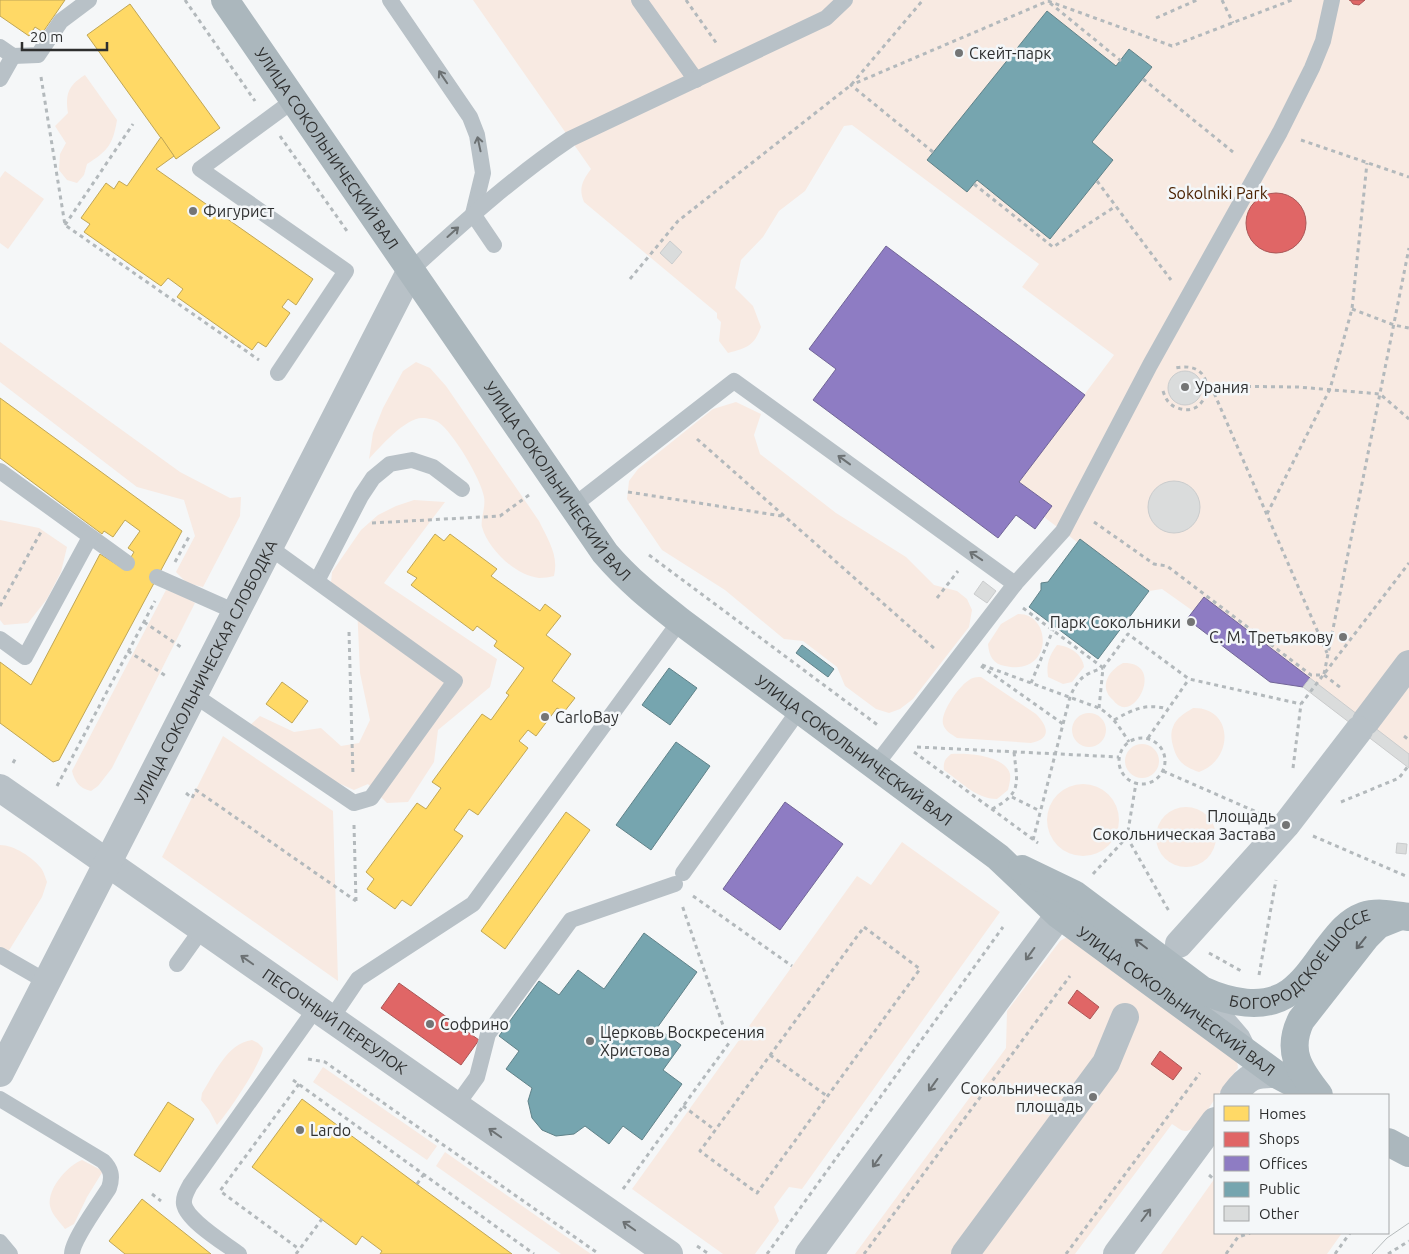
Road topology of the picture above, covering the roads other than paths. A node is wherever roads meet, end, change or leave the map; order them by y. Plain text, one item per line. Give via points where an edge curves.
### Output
1 (89, 0) edge
2 (225, 0) edge
3 (390, 0) edge
4 (639, 0) edge
5 (845, 0) edge
6 (1332, 0) edge
7 (7, 52) edge
8 (0, 79) edge
9 (696, 80) junction
10 (294, 100) junction
11 (473, 214) junction
12 (494, 245) dead end
13 (411, 270) junction
14 (278, 373) road end
15 (0, 470) edge
16 (462, 489) dead end
17 (573, 506) junction
18 (90, 536) junction
19 (269, 547) junction
20 (127, 563) dead end
21 (161, 579) road end
22 (317, 581) junction
23 (1011, 590) junction
24 (236, 612) junction
25 (680, 621) junction
26 (0, 639) edge
27 (1409, 664) edge
28 (194, 695) junction
29 (800, 710) junction
30 (875, 766) junction
31 (0, 788) edge
32 (998, 857) junction
33 (108, 863) junction
34 (1059, 915) junction
35 (1404, 917) edge
36 (1112, 922) junction
37 (202, 929) junction
38 (1177, 949) junction
39 (0, 955) edge
40 (177, 964) dead end
41 (47, 982) junction
42 (1202, 990) junction
43 (324, 1013) junction
44 (1124, 1017) dead end
45 (1250, 1055) junction
46 (0, 1073) edge
47 (1276, 1074) junction
48 (1239, 1089) edge
49 (1316, 1094) edge
50 (1317, 1094) edge
51 (0, 1099) edge
52 (456, 1106) junction
53 (1214, 1122) edge
54 (1389, 1143) edge
55 (1409, 1153) edge
56 (0, 1242) edge
57 (10, 1254) edge
58 (72, 1254) edge
59 (239, 1254) edge
60 (668, 1254) edge
61 (809, 1254) edge
62 (965, 1254) edge
63 (1117, 1254) edge

1 - 7 lane via 60,21 38,54
2 - 10 main road, УЛИЦА СОКОЛЬНИЧЕСКИЙ ВАЛ
11 -> 3 lane via 483,173 477,135 470,117
4 - 9 lane
5 - 9 lane via 826,18
6 - 23 lane via 1323,41 1280,132 1062,531
7 - 8 lane
9 - 11 lane via 570,139
10 - 13 main road, УЛИЦА СОКОЛЬНИЧЕСКИЙ ВАЛ
10 - 14 lane via 200,169 346,272
11 - 12 lane
13 -> 11 lane
13 - 17 main road, УЛИЦА СОКОЛЬНИЧЕСКИЙ ВАЛ
13 - 19 street, УЛИЦА СОКОЛЬНИЧЕСКАЯ СЛОБОДКА
15 - 18 lane
16 - 22 lane via 433,467 412,460 390,464 373,478
23 -> 17 lane via 972,553 734,381
17 - 25 main road, УЛИЦА СОКОЛЬНИЧЕСКИЙ ВАЛ via 622,574
18 - 20 lane
18 - 26 lane via 25,657
19 - 22 lane
19 - 24 street, УЛИЦА СОКОЛЬНИЧЕСКАЯ СЛОБОДКА
21 - 24 lane
22 - 28 lane via 456,681 371,798 354,802
23 - 30 lane via 900,742
24 - 28 street, УЛИЦА СОКОЛЬНИЧЕСКАЯ СЛОБОДКА
25 - 29 main road, УЛИЦА СОКОЛЬНИЧЕСКИЙ ВАЛ
25 - 43 lane via 473,904 358,979
27 - 38 street via 1286,825
28 - 33 street, УЛИЦА СОКОЛЬНИЧЕСКАЯ СЛОБОДКА
29 - 30 main road, УЛИЦА СОКОЛЬНИЧЕСКИЙ ВАЛ
29 - 52 lane via 679,878 571,920 488,1034 477,1077
30 - 32 main road, УЛИЦА СОКОЛЬНИЧЕСКИЙ ВАЛ
31 - 33 street, ПЕСОЧНЫЙ ПЕРЕУЛОК
32 - 34 main road, УЛИЦА СОКОЛЬНИЧЕСКИЙ ВАЛ
32 - 36 main road, УЛИЦА СОКОЛЬНИЧЕСКИЙ ВАЛ via 1074,894
33 - 37 street, ПЕСОЧНЫЙ ПЕРЕУЛОК
33 - 41 street, УЛИЦА СОКОЛЬНИЧЕСКАЯ СЛОБОДКА
34 - 36 street via 1073,907
34 - 45 main road, УЛИЦА СОКОЛЬНИЧЕСКИЙ ВАЛ
34 -> 61 street
35 - 42 main road, БОГОРОДСКОЕ ШОССЕ via 1376,913 1353,920 1342,929 1300,983 1278,998 1241,1003
35 -> 50 main road via 1378,925 1301,1020 1294,1035 1294,1049 1298,1063
38 -> 36 main road, УЛИЦА СОКОЛЬНИЧЕСКИЙ ВАЛ
37 - 40 lane
43 -> 37 street, ПЕСОЧНЫЙ ПЕРЕУЛОК
38 - 42 main road, БОГОРОДСКОЕ ШОССЕ
39 - 41 lane
41 - 46 street, УЛИЦА СОКОЛЬНИЧЕСКАЯ СЛОБОДКА
42 - 45 lane via 1242,1036
43 - 52 street, ПЕСОЧНЫЙ ПЕРЕУЛОК
43 - 59 lane via 201,1169 185,1194 184,1204 194,1220
44 - 62 street via 1106,1063
45 - 47 main road, УЛИЦА СОКОЛЬНИЧЕСКИЙ ВАЛ
45 - 48 lane
47 - 48 street via 1254,1076
47 - 49 main road, УЛИЦА СОКОЛЬНИЧЕСКИЙ ВАЛ
51 - 58 lane via 108,1166 112,1180 109,1188 77,1239
60 -> 52 street, ПЕСОЧНЫЙ ПЕРЕУЛОК
63 -> 53 street
54 - 55 main road
56 - 57 lane

